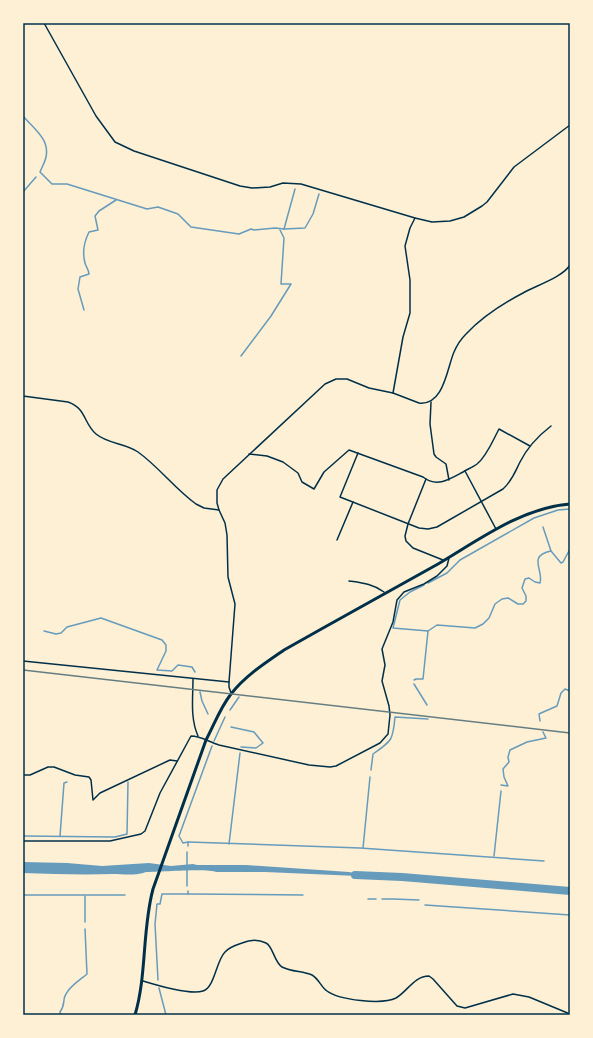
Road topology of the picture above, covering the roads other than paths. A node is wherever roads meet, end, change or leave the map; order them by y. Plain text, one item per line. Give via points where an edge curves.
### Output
1 (44, 23) edge
2 (570, 125) edge
3 (415, 218) junction
4 (570, 265) edge
5 (393, 393) junction
6 (23, 396) edge
7 (431, 401) junction
8 (551, 426) dead end
9 (530, 446) junction
10 (358, 453) junction
11 (249, 454) junction
12 (464, 471) junction
13 (426, 480) junction
14 (449, 480) junction
15 (353, 502) junction
16 (482, 502) junction
17 (570, 504) edge
18 (219, 510) junction
19 (408, 524) junction
20 (496, 530) junction
21 (337, 540) dead end
22 (449, 558) junction
23 (444, 560) junction
24 (349, 581) dead end
25 (386, 593) junction
26 (23, 661) edge
27 (193, 678) junction
28 (229, 682) junction
29 (232, 694) junction
30 (198, 736) junction
31 (206, 740) junction
32 (177, 762) junction
33 (23, 775) edge
34 (23, 841) edge
35 (142, 981) junction
36 (570, 1014) edge
37 (135, 1015) edge

1 - 3 street via 96,116 115,142 134,151 240,186 301,184
2 - 3 street via 514,167 482,206 450,221 432,222
3 - 5 street via 405,246 410,280 410,313 403,336
4 - 7 street via 561,274 507,302 468,331 457,346 440,392
5 - 7 street via 419,403
5 - 11 street via 369,388 346,379 336,379 325,384
6 - 18 street via 75,404 95,433 138,453 196,504
7 - 14 street via 430,424 434,454 446,464
8 - 9 street
9 - 12 street via 499,429 477,464
9 - 16 street via 507,485
10 - 11 street via 349,450 324,472 314,489 302,482 298,472 283,462 267,456
10 - 13 street
10 - 15 street via 340,497
11 - 18 street via 219,485
12 - 14 street
12 - 16 street
13 - 14 street
13 - 19 street
15 - 19 street
15 - 21 street
16 - 19 street via 434,528 423,529
16 - 20 street
17 - 20 highway via 537,510
18 - 28 street via 225,524 228,577 236,604
19 - 23 street via 405,536 409,545
20 - 22 highway
22 - 23 highway
22 - 31 street via 447,566 437,576 404,592 397,600 382,649 385,665 382,681 390,720 388,734 380,743 330,767 305,764
23 - 25 highway
24 - 25 street via 370,584
25 - 29 highway via 284,650 257,669
26 - 27 street
27 - 28 street
27 - 30 street via 192,704
28 - 29 street
29 - 31 highway
30 - 31 street
30 - 32 street via 191,736
31 - 35 highway via 154,886 147,914
32 - 33 street via 170,760 100,793 93,800 89,777 54,767
32 - 34 street via 160,793 145,831 141,834 110,841
35 - 36 street via 192,992 203,991 211,983 224,953 232,947 253,940 269,945 282,967 310,974 325,990 347,999 392,999 417,979 429,976 457,1006 465,1008 513,994
35 - 37 highway

